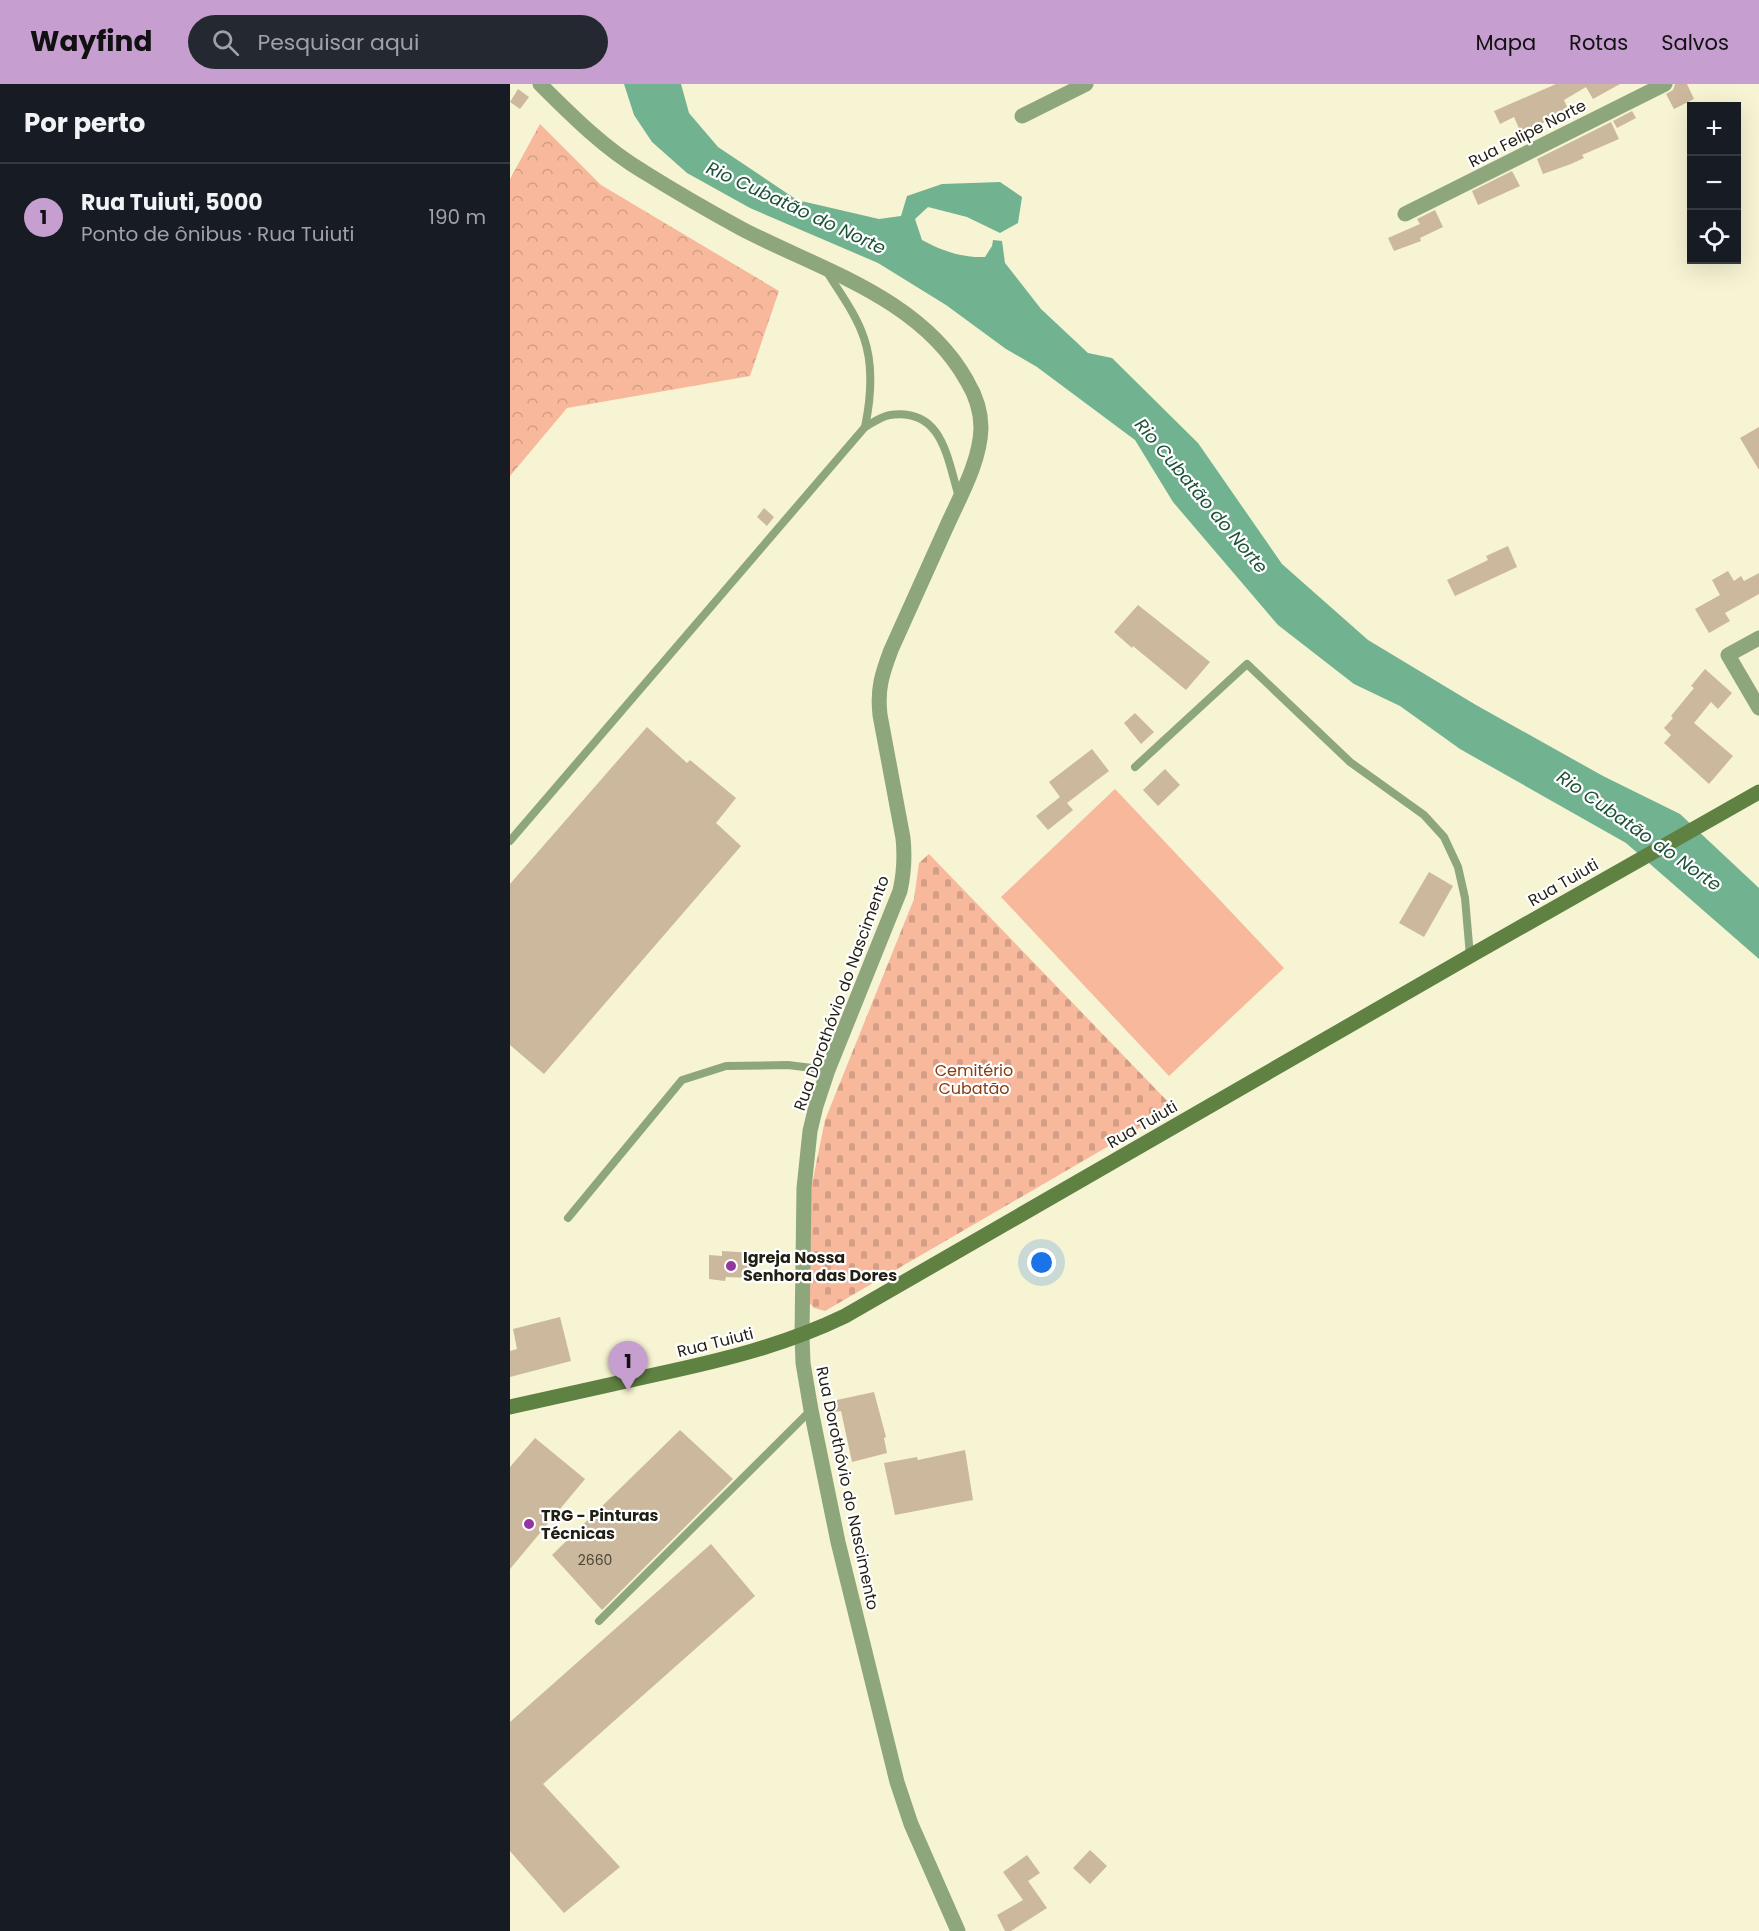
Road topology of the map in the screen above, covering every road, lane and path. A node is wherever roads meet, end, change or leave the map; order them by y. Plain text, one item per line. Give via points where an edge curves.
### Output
1 (540, 84) edge
2 (1086, 84) edge
3 (1665, 84) edge
4 (1022, 116) dead end
5 (1405, 214) dead end
6 (824, 267) junction
7 (865, 427) junction
8 (959, 498) junction
9 (1759, 638) edge
10 (1759, 708) edge
11 (1135, 766) dead end
12 (1759, 792) edge
13 (510, 842) edge
14 (1470, 956) junction
15 (828, 1071) junction
16 (568, 1218) dead end
17 (802, 1336) junction
18 (510, 1407) edge
19 (811, 1410) junction
20 (598, 1621) dead end
21 (958, 1931) edge

1 - 6 street, Rua Dorothóvio do Nascimento via 609,148 643,172 742,229
2 - 4 street
3 - 5 street, Rua Felipe Norte
6 - 7 lane via 865,339 871,382
6 - 8 street, Rua Dorothóvio do Nascimento via 901,311 935,338 958,365 980,410 981,428 978,451
7 - 8 lane via 888,415 914,415 933,426 944,445
7 - 13 lane
8 - 15 street, Rua Dorothóvio do Nascimento via 882,675 880,715 903,838 904,874
9 - 10 street via 1728,655
11 - 14 lane via 1247,664 1350,762 1424,815 1444,837 1466,898
12 - 14 main road, Rua Tuiuti
14 - 17 main road, Rua Tuiuti via 845,1316
15 - 16 lane via 788,1065 726,1065 682,1080
15 - 17 street, Rua Dorothóvio do Nascimento via 816,1106 806,1158
17 - 18 main road, Rua Tuiuti via 715,1362
17 - 19 street, Rua Dorothóvio do Nascimento
19 - 20 lane
19 - 21 street, Rua Dorothóvio do Nascimento via 838,1542 897,1782

